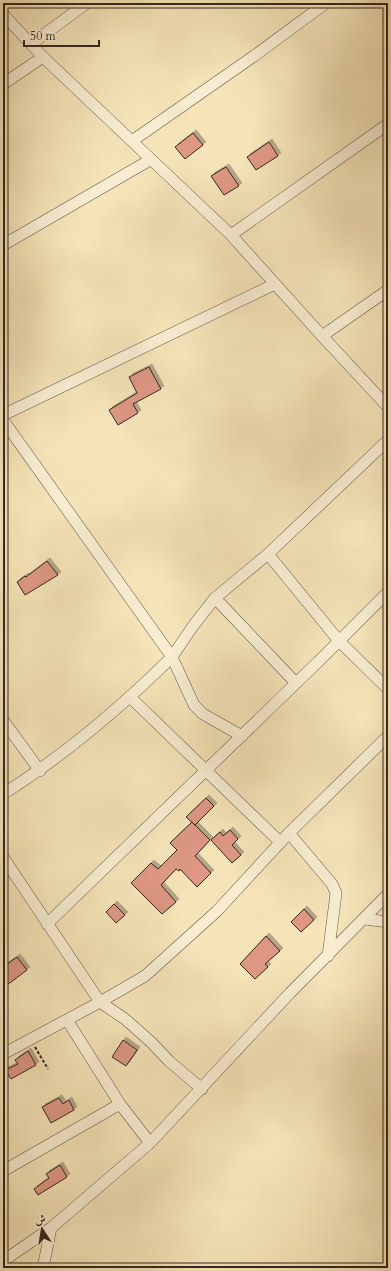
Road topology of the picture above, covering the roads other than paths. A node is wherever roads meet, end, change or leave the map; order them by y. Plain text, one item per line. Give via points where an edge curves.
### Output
1 (87, 3) edge
2 (326, 3) edge
3 (3, 14) edge
4 (31, 44) junction
5 (43, 57) junction
6 (3, 84) edge
7 (388, 124) edge
8 (132, 141) junction
9 (150, 160) junction
10 (231, 235) junction
11 (3, 245) edge
12 (276, 284) junction
13 (388, 290) edge
14 (322, 336) junction
15 (388, 407) edge
16 (4, 423) edge
17 (388, 440) edge
18 (268, 554) junction
19 (388, 592) edge
20 (215, 598) junction
21 (339, 641) junction
22 (172, 657) junction
23 (295, 682) junction
24 (388, 689) edge
25 (131, 698) junction
26 (3, 720) edge
27 (242, 736) junction
28 (388, 736) edge
29 (40, 771) junction
30 (205, 771) junction
31 (3, 794) edge
32 (289, 833) junction
33 (280, 842) junction
34 (3, 857) edge
35 (388, 894) edge
36 (365, 918) junction
37 (388, 922) edge
38 (47, 924) junction
39 (328, 956) junction
40 (100, 1002) junction
41 (67, 1020) junction
42 (3, 1054) edge
43 (202, 1089) junction
44 (120, 1104) junction
45 (150, 1143) junction
46 (3, 1171) edge
47 (51, 1228) junction
48 (4, 1258) edge
49 (43, 1268) edge

1 - 4 street
2 - 8 street
3 - 4 street
4 - 5 street
5 - 6 street
5 - 8 street
7 - 10 street
8 - 9 street
9 - 10 street
9 - 11 street
10 - 12 street
12 - 14 street
12 - 16 street
13 - 14 street
14 - 15 street
16 - 22 street
17 - 18 street
18 - 20 street
18 - 21 street
19 - 21 street
20 - 22 street
20 - 23 street
21 - 23 street
21 - 24 street
22 - 25 street
22 - 27 street via 194,705 203,714
23 - 27 street
25 - 29 street
25 - 30 street
26 - 29 street
27 - 30 street
28 - 32 street
29 - 31 street
30 - 33 street
30 - 38 street
32 - 33 street
32 - 39 street via 332,884 336,893
33 - 40 street via 217,911 145,976
34 - 38 street
35 - 36 street
36 - 37 street
36 - 39 street
38 - 40 street
39 - 43 street via 290,993
40 - 41 street
40 - 43 street via 125,1019 169,1062
41 - 42 street
41 - 44 street
43 - 45 street
44 - 45 street
44 - 46 street
45 - 47 street
47 - 48 street
47 - 49 street

